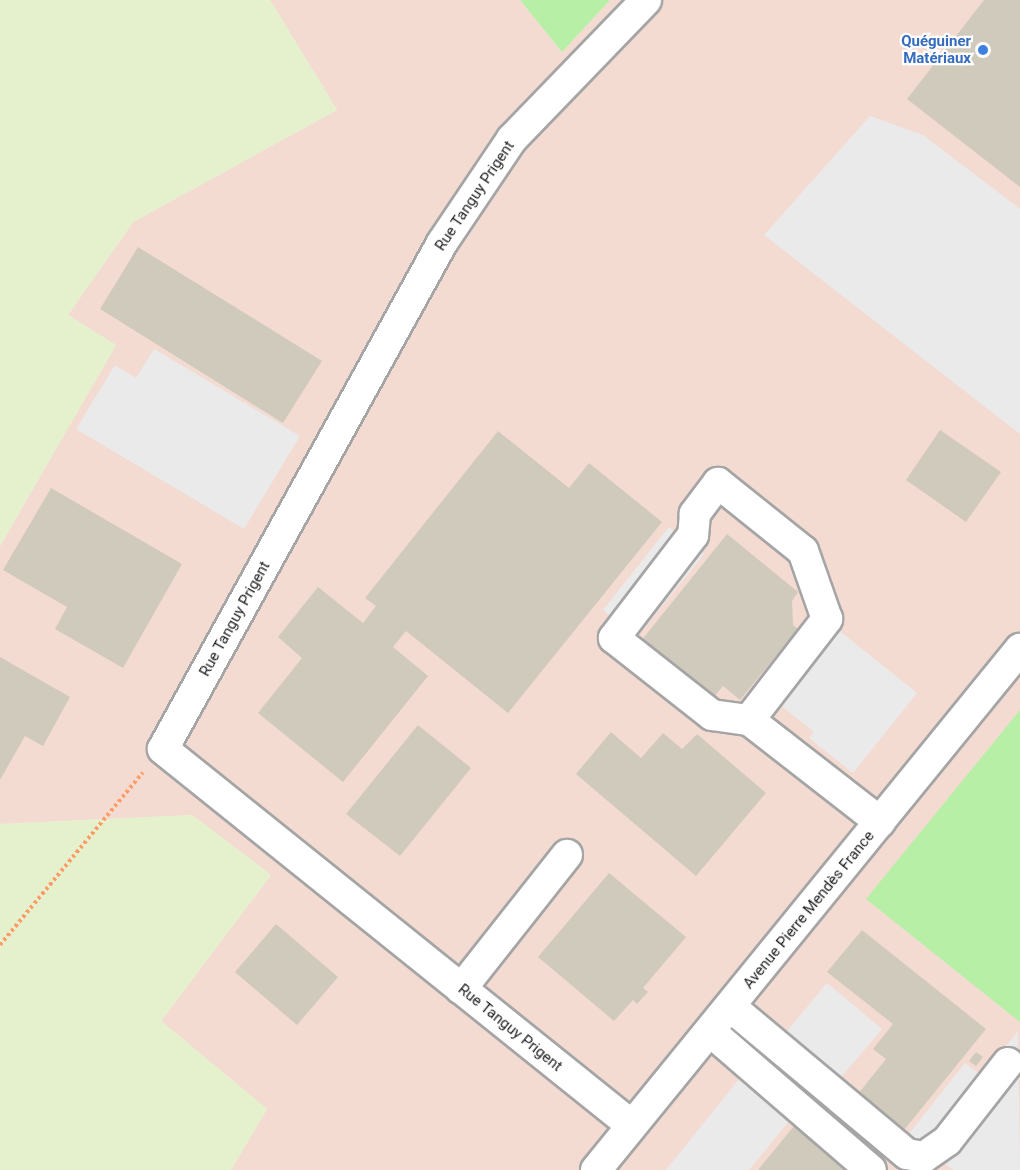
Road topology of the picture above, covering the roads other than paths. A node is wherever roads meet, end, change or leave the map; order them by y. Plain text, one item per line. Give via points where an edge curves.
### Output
1 (646, 0) edge
2 (1020, 649) edge
3 (749, 720) junction
4 (880, 822) junction
5 (567, 855) dead end
6 (461, 989) junction
7 (731, 1007) junction
8 (711, 1032) junction
9 (1008, 1063) dead end
10 (630, 1124) junction
11 (597, 1170) edge
12 (871, 1170) edge

1 - 6 street, Rue Tanguy Prigent via 512,139 442,243 163,749
2 - 4 street, Avenue Pierre Mendès France
3 - 3 street via 712,715 614,638 693,535 695,514 718,483 803,550 827,619
3 - 4 street
4 - 7 street, Avenue Pierre Mendès France
5 - 6 street
6 - 10 street, Rue Tanguy Prigent
7 - 8 street, Avenue Pierre Mendès France
7 - 9 street via 907,1154 924,1157 946,1141
8 - 10 street, Avenue Pierre Mendès France
8 - 12 street
10 - 11 street, Avenue Pierre Mendès France

